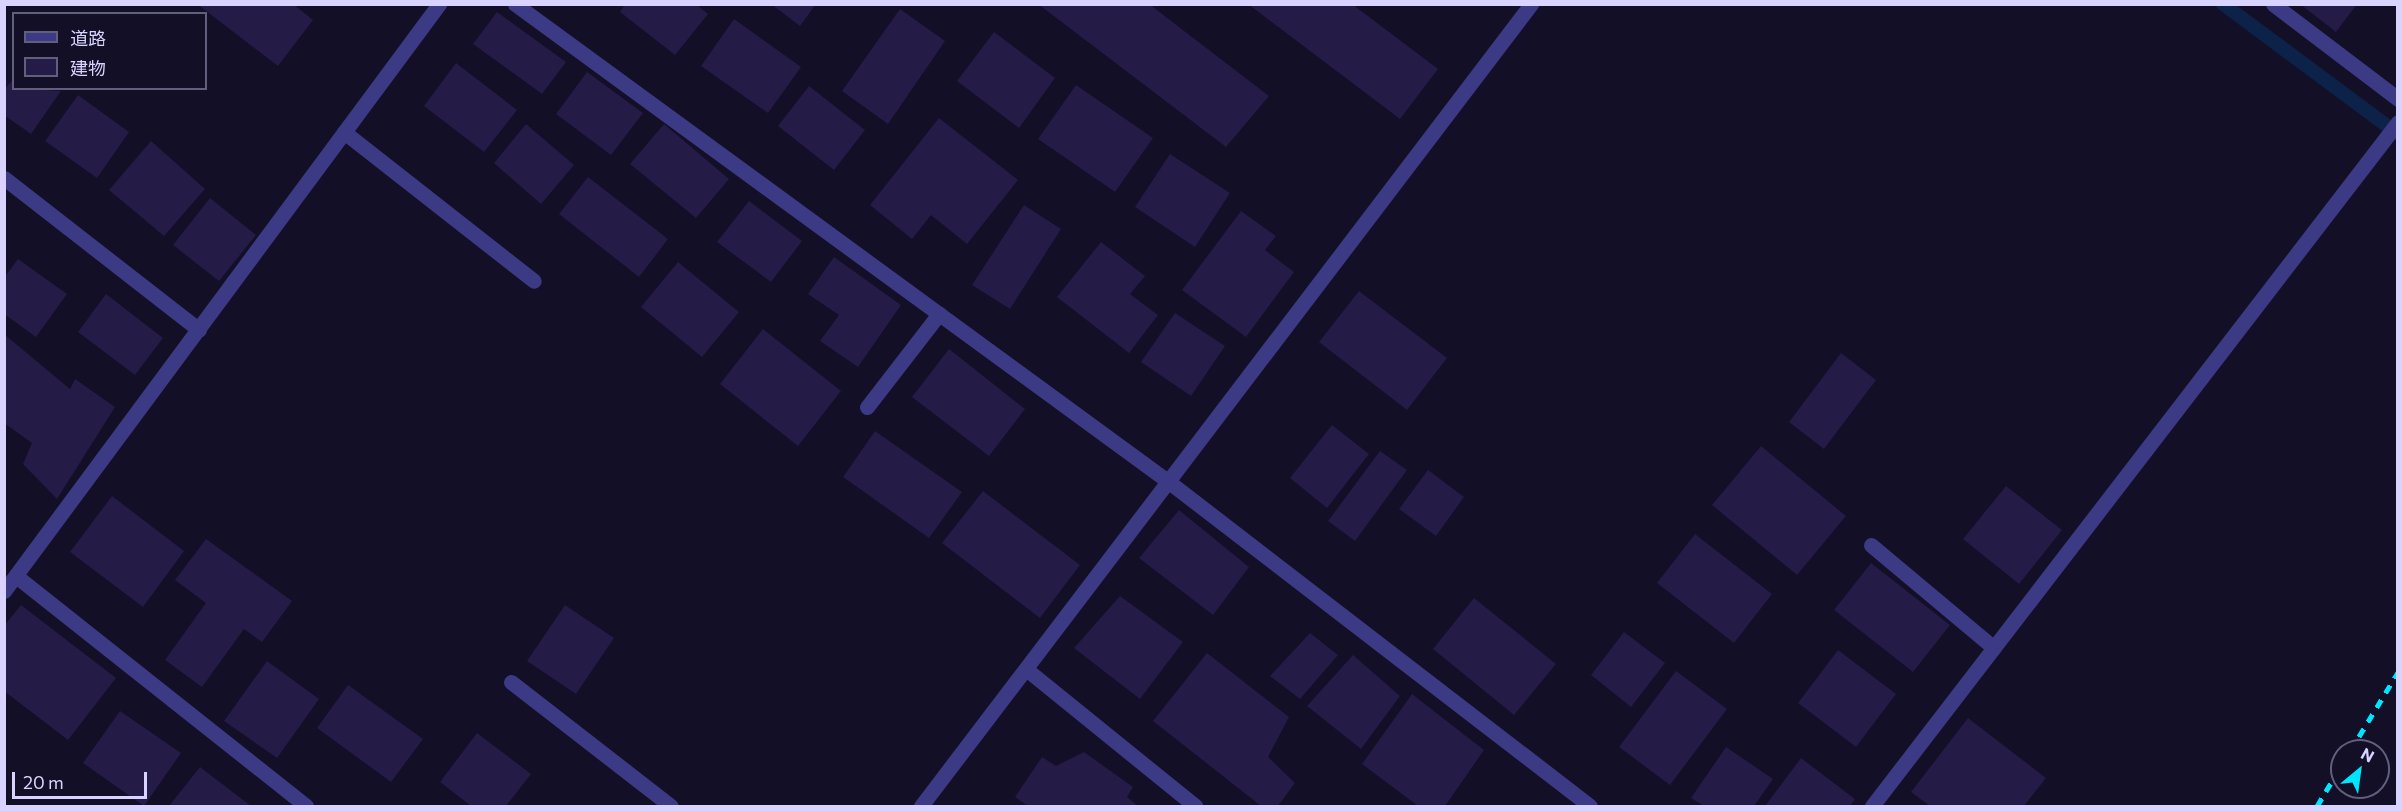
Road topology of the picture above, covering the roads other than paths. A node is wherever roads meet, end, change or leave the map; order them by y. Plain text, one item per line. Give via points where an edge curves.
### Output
1 (440, 4) edge
2 (515, 4) edge
3 (1531, 4) edge
4 (2273, 4) edge
5 (2397, 99) edge
6 (2397, 122) edge
7 (345, 132) junction
8 (4, 178) edge
9 (534, 281) dead end
10 (939, 314) junction
11 (199, 330) junction
12 (867, 407) dead end
13 (1169, 483) junction
14 (1871, 544) dead end
15 (16, 576) junction
16 (4, 591) edge
17 (1994, 648) junction
18 (1026, 669) junction
19 (511, 682) dead end
20 (306, 807) edge
21 (670, 807) edge
22 (921, 807) edge
23 (1195, 807) edge
24 (1590, 807) edge
25 (1872, 807) edge

1 - 7 street
2 - 10 street
3 - 13 street
4 - 5 street
6 - 17 street
7 - 9 street
7 - 11 street
8 - 11 street
10 - 12 street
10 - 13 street
11 - 15 street
13 - 18 street
13 - 24 street
14 - 17 street
15 - 16 street
15 - 20 street
17 - 25 street
18 - 22 street
18 - 23 street
19 - 21 street

